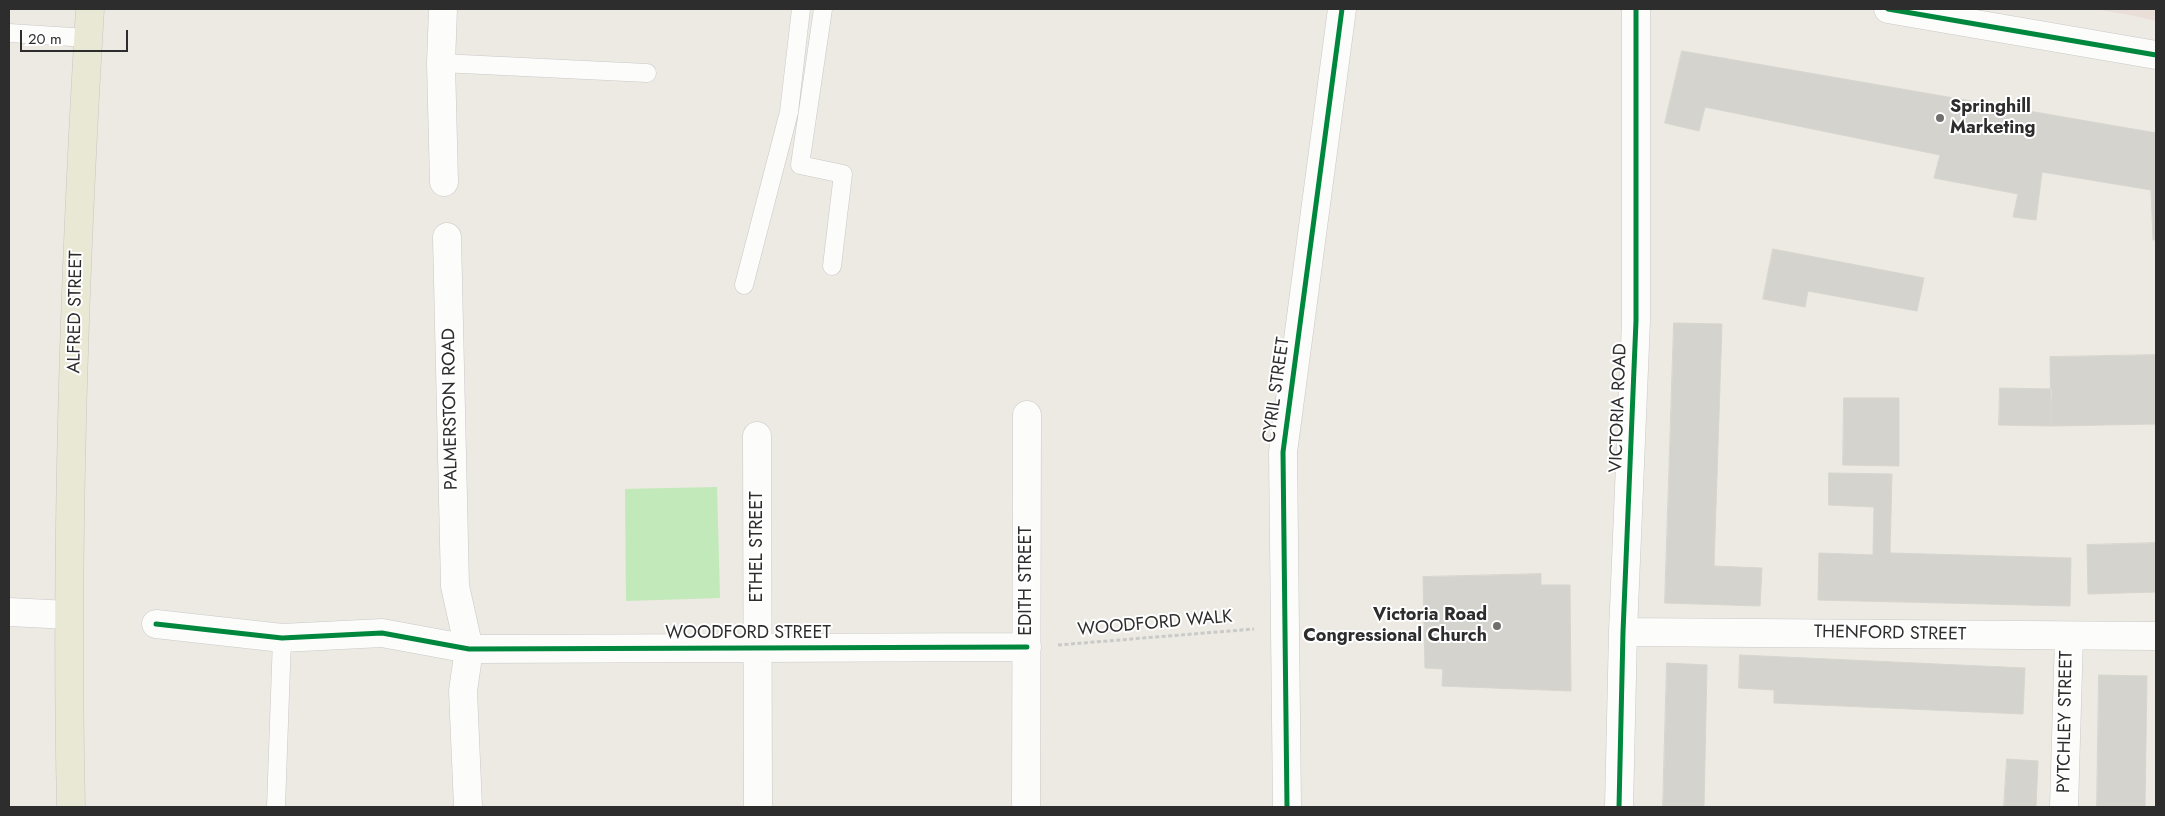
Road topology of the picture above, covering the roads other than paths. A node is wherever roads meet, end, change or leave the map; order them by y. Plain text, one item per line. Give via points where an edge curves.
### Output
1 (90, 9) edge
2 (443, 9) edge
3 (801, 9) edge
4 (823, 9) edge
5 (1342, 9) edge
6 (1636, 9) edge
7 (1888, 9) edge
8 (1931, 12) edge
9 (9, 33) edge
10 (88, 38) junction
11 (2156, 55) edge
12 (441, 63) junction
13 (647, 73) dead end
14 (444, 182) dead end
15 (447, 237) dead end
16 (832, 266) dead end
17 (744, 286) dead end
18 (1027, 415) dead end
19 (757, 436) dead end
20 (9, 612) edge
21 (70, 615) junction
22 (156, 624) dead end
23 (1623, 632) junction
24 (2068, 636) junction
25 (2156, 636) edge
26 (282, 638) junction
27 (759, 647) junction
28 (1027, 647) junction
29 (469, 649) junction
30 (71, 807) edge
31 (276, 807) edge
32 (468, 807) edge
33 (758, 807) edge
34 (1026, 807) edge
35 (1287, 807) edge
36 (1620, 807) edge
37 (2064, 807) edge

1 - 10 main road, ALFRED STREET
2 - 12 street
3 - 17 lane via 789,112
4 - 16 lane via 800,165 843,174
5 - 35 street, CYRIL STREET via 1282,452
6 - 23 street, VICTORIA ROAD via 1636,321
7 - 8 street
8 - 11 street
9 - 10 lane
10 - 21 main road, ALFRED STREET via 78,205
12 - 13 lane
12 - 14 street
15 - 29 street, PALMERSTON ROAD via 455,586
18 - 28 street, EDITH STREET
19 - 27 street, ETHEL STREET
20 - 21 street
21 - 30 main road, ALFRED STREET
22 - 26 street, WOODFORD STREET
23 - 24 street, THENFORD STREET
23 - 36 street, VICTORIA ROAD
24 - 25 street, THENFORD STREET
24 - 37 street, PYTCHLEY STREET
26 - 29 street, WOODFORD STREET via 382,633
26 - 31 lane
27 - 28 street, WOODFORD STREET
27 - 29 street, WOODFORD STREET
27 - 33 street, ETHEL STREET
28 - 34 street, EDITH STREET
29 - 32 street, PALMERSTON ROAD via 463,691

